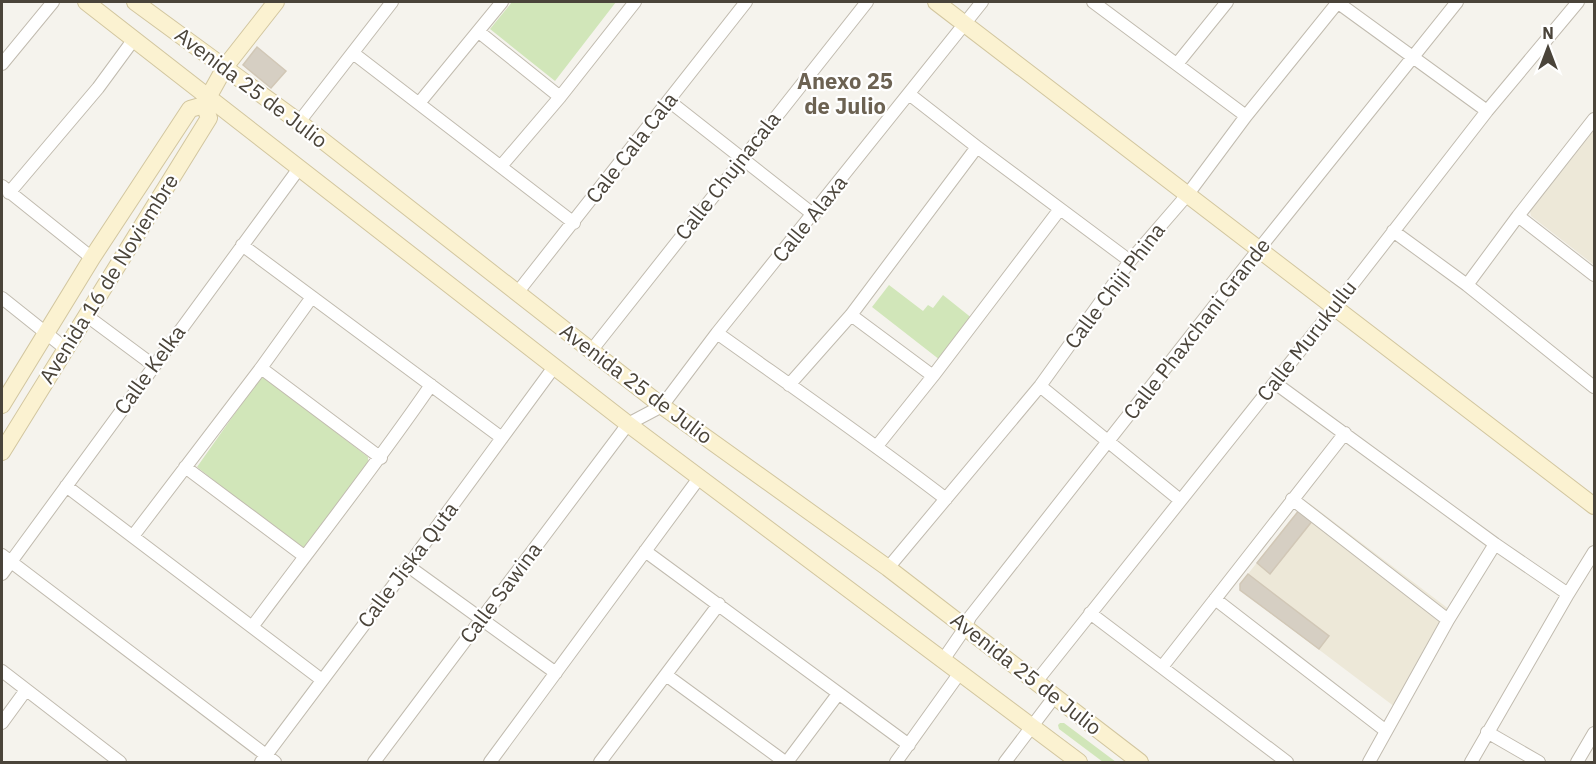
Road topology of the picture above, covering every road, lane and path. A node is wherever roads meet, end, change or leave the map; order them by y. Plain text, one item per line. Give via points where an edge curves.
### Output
1 (53, 2) edge
2 (86, 2) edge
3 (276, 2) edge
4 (392, 2) edge
5 (502, 2) edge
6 (635, 2) edge
7 (746, 2) edge
8 (867, 2) edge
9 (936, 2) edge
10 (982, 2) edge
11 (1094, 2) edge
12 (1227, 2) edge
13 (1337, 2) edge
14 (1457, 2) edge
15 (1578, 2) edge
16 (146, 5) edge
17 (965, 23) junction
18 (479, 32) junction
19 (134, 39) junction
20 (353, 53) junction
21 (1413, 57) junction
22 (2, 64) edge
23 (1177, 64) junction
24 (225, 68) junction
25 (909, 94) junction
26 (560, 97) junction
27 (207, 101) junction
28 (669, 101) junction
29 (420, 102) junction
30 (1487, 111) junction
31 (1246, 116) junction
32 (1594, 119) edge
33 (299, 122) junction
34 (977, 147) junction
35 (741, 159) junction
36 (502, 165) junction
37 (300, 167) junction
38 (5, 189) edge
39 (1188, 194) junction
40 (1060, 209) junction
41 (814, 214) junction
42 (1518, 216) junction
43 (574, 223) junction
44 (1393, 231) junction
45 (242, 245) junction
46 (1259, 249) junction
47 (92, 258) junction
48 (1130, 261) junction
49 (1594, 274) edge
50 (1467, 285) junction
51 (517, 293) junction
52 (312, 297) junction
53 (2, 298) edge
54 (1334, 308) junction
55 (851, 315) junction
56 (87, 316) junction
57 (717, 333) junction
58 (45, 335) junction
59 (66, 349) junction
60 (591, 351) junction
61 (153, 365) junction
62 (554, 367) junction
63 (261, 368) junction
64 (933, 376) junction
65 (1275, 382) junction
66 (1594, 384) edge
67 (431, 385) junction
68 (789, 385) junction
69 (1040, 386) junction
70 (2, 405) edge
71 (662, 406) junction
72 (627, 424) junction
73 (1345, 433) junction
74 (502, 438) junction
75 (1110, 441) junction
76 (877, 446) junction
77 (2, 452) edge
78 (381, 458) junction
79 (185, 467) junction
80 (699, 478) junction
81 (66, 486) junction
82 (946, 500) junction
83 (1180, 500) junction
84 (1292, 500) junction
85 (1594, 506) edge
86 (133, 536) junction
87 (1495, 544) junction
88 (645, 551) junction
89 (1594, 552) edge
90 (304, 556) junction
91 (6, 559) edge
92 (408, 566) junction
93 (888, 568) junction
94 (2, 574) edge
95 (1568, 594) junction
96 (1215, 599) junction
97 (720, 604) junction
98 (1090, 613) junction
99 (481, 620) junction
100 (1448, 620) junction
101 (252, 627) junction
102 (965, 628) junction
103 (942, 660) junction
104 (1162, 667) junction
105 (2, 671) edge
106 (556, 673) junction
107 (959, 674) junction
108 (666, 675) junction
109 (322, 680) junction
110 (1036, 682) junction
111 (26, 690) junction
112 (838, 694) junction
113 (1055, 696) junction
114 (2, 723) edge
115 (1032, 727) junction
116 (1386, 732) junction
117 (1487, 732) junction
118 (1594, 734) edge
119 (909, 745) junction
120 (268, 760) edge
121 (120, 762) edge
122 (374, 762) edge
123 (490, 762) edge
124 (600, 762) edge
125 (786, 762) edge
126 (896, 762) edge
127 (1005, 762) edge
128 (1078, 762) edge
129 (1140, 762) edge
130 (1287, 762) edge
131 (1369, 762) edge
132 (1471, 762) edge
133 (1539, 762) edge
134 (1577, 762) edge

1 - 22 street
2 - 19 main road, Avenida 25 de Julio
3 - 24 main road
4 - 20 street
5 - 18 street
6 - 26 street
7 - 28 street, Cale Cala Cala
8 - 35 street, Calle Chujnacala
9 - 17 main road
10 - 17 street, Calle Alaxa
11 - 23 street
12 - 23 street
13 - 21 street
13 - 31 street, Calle Chiji Phina
14 - 21 street, Calle Phaxchani Grande
15 - 30 street, Calle Murukullu
16 - 24 main road, Avenida 25 de Julio
17 - 25 street, Calle Alaxa
17 - 39 main road
18 - 26 street
18 - 29 street
19 - 27 main road, Avenida 25 de Julio
19 - 38 street via 98,88
20 - 29 street
20 - 33 street
21 - 30 street
21 - 46 street, Calle Phaxchani Grande
23 - 31 street
24 - 27 main road
24 - 33 main road, Avenida 25 de Julio
25 - 34 street
25 - 41 street, Calle Alaxa
26 - 36 street
27 - 37 main road, Avenida 25 de Julio
27 - 47 main road, Avenida 16 de Noviembre via 190,109
27 - 56 main road, Avenida 16 de Noviembre via 209,118
28 - 35 street
28 - 43 street, Cale Cala Cala
29 - 36 street
30 - 44 street, Calle Murukullu
31 - 39 street, Calle Chiji Phina
32 - 42 street
33 - 51 main road, Avenida 25 de Julio
34 - 40 street
34 - 55 street
35 - 41 street
35 - 60 street, Calle Chujnacala
36 - 43 street
37 - 45 street, Calle Kelka
37 - 62 main road, Avenida 25 de Julio
38 - 47 street
39 - 46 main road
39 - 48 street, Calle Chiji Phina
40 - 48 street
40 - 64 street
41 - 57 street, Calle Alaxa
42 - 49 street
42 - 50 street
43 - 51 street, Cale Cala Cala
44 - 50 street
44 - 54 street, Calle Murukullu
45 - 52 street
45 - 61 street, Calle Kelka
46 - 54 main road
46 - 75 street, Calle Phaxchani Grande
47 - 58 main road, Avenida 16 de Noviembre
48 - 69 street, Calle Chiji Phina
50 - 66 street
51 - 60 main road, Avenida 25 de Julio
52 - 63 street
52 - 67 street
53 - 58 street
54 - 65 street, Calle Murukullu
54 - 85 main road
55 - 64 street
55 - 68 street
56 - 59 main road, Avenida 16 de Noviembre
56 - 61 street
57 - 68 street
57 - 71 street, Calle Alaxa
58 - 59 street
58 - 70 main road, Avenida 16 de Noviembre
59 - 77 main road, Avenida 16 de Noviembre
60 - 71 main road, Avenida 25 de Julio
61 - 81 street, Calle Kelka
62 - 72 main road, Avenida 25 de Julio
62 - 74 street, Calle Jiska Quta
63 - 78 street
63 - 79 street
64 - 76 street
65 - 73 street
65 - 83 street, Calle Murukullu
67 - 74 street
67 - 78 street
68 - 76 street
69 - 75 street
69 - 82 street, Calle Chiji Phina
71 - 72 street, Calle Alaxa
71 - 93 main road, Avenida 25 de Julio
72 - 80 main road, Avenida 25 de Julio
72 - 99 street, Calle Sawina
73 - 84 street
73 - 87 street
74 - 92 street, Calle Jiska Quta
75 - 83 street
75 - 102 street, Calle Phaxchani Grande
76 - 82 street
78 - 90 street
79 - 86 street
79 - 90 street
80 - 88 street
80 - 103 main road, Avenida 25 de Julio
81 - 86 street
81 - 91 street, Calle Kelka
82 - 93 street, Calle Chiji Phina
83 - 98 street, Calle Murukullu
84 - 96 street
84 - 100 street
86 - 101 street
87 - 95 street
87 - 100 street
88 - 97 street
88 - 106 street
89 - 95 street
90 - 101 street
91 - 94 street, Calle Kelka
91 - 120 street
92 - 99 street
92 - 109 street, Calle Jiska Quta
93 - 102 main road, Avenida 25 de Julio
95 - 117 street
96 - 104 street
96 - 116 street
97 - 108 street
97 - 112 street
98 - 104 street
98 - 110 street, Calle Murukullu
99 - 106 street
99 - 122 street, Calle Sawina
100 - 116 street
101 - 109 street
102 - 103 street, Calle Phaxchani Grande
102 - 110 main road, Avenida 25 de Julio
103 - 107 main road, Avenida 25 de Julio
104 - 130 street
105 - 111 street
106 - 123 street
107 - 115 main road, Avenida 25 de Julio
107 - 119 street
108 - 124 street
108 - 125 street
109 - 120 street, Calle Jiska Quta
110 - 113 main road, Avenida 25 de Julio
111 - 114 street
111 - 121 street
112 - 119 street
112 - 125 street
113 - 115 street
113 - 129 main road, Avenida 25 de Julio
115 - 127 street
115 - 128 main road, Avenida 25 de Julio
116 - 131 street
117 - 132 street
117 - 133 street
118 - 134 street
119 - 126 street

